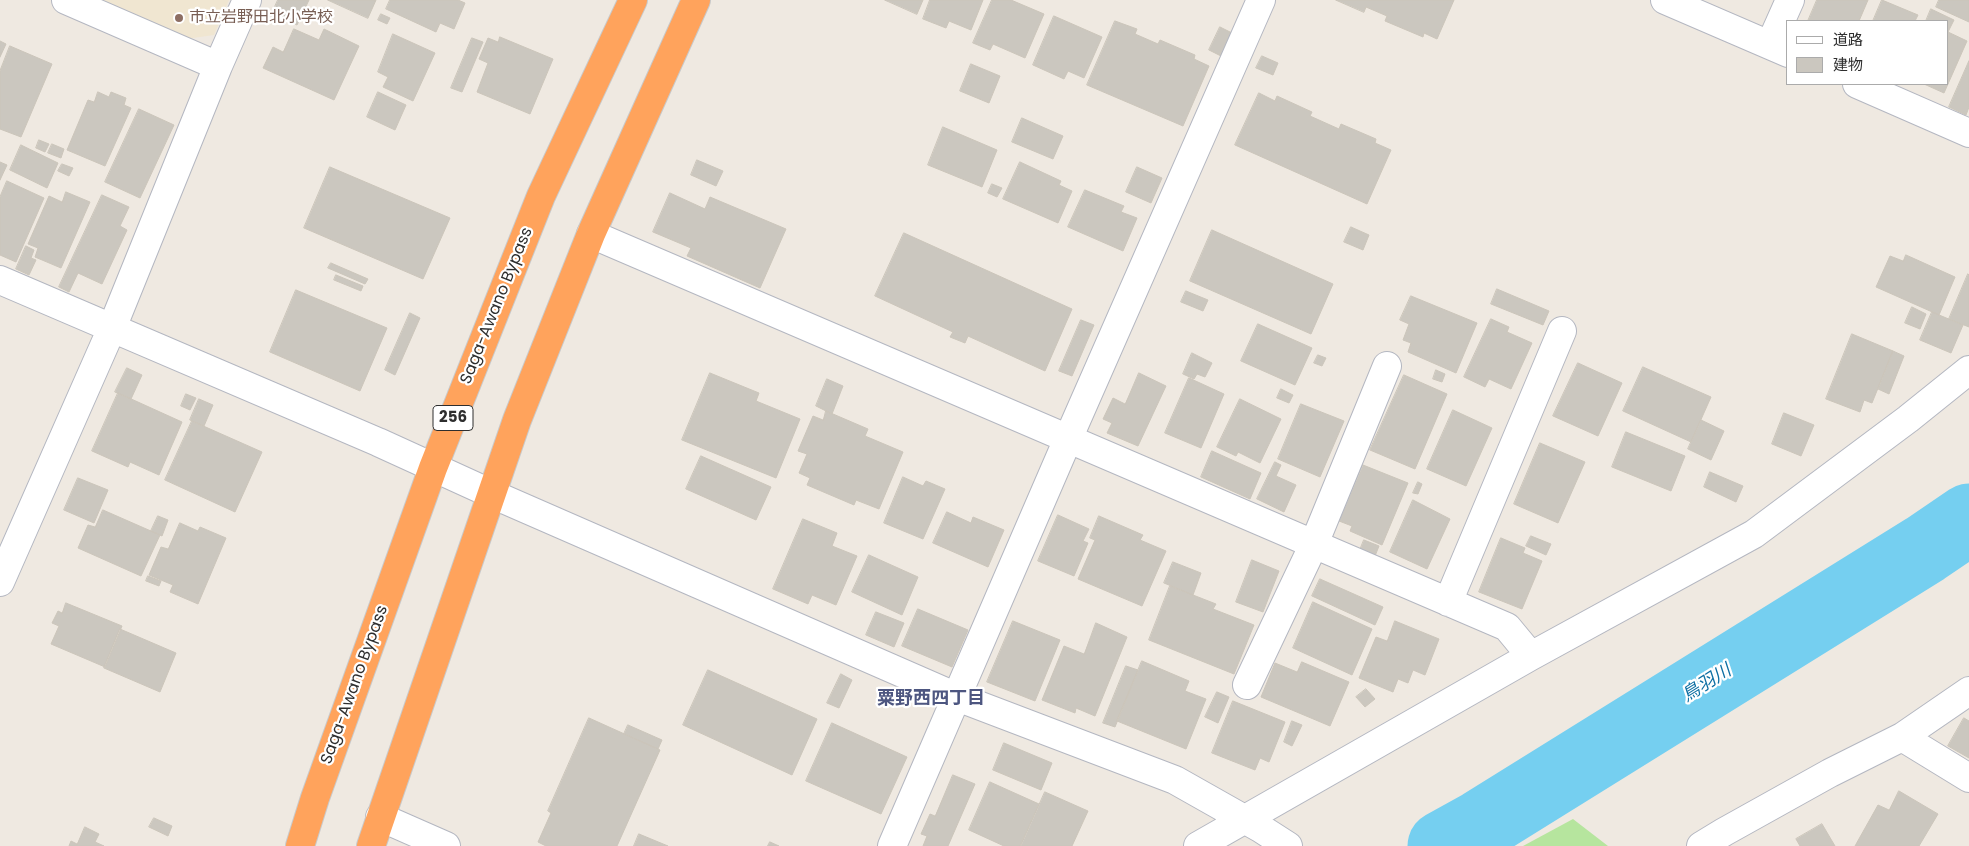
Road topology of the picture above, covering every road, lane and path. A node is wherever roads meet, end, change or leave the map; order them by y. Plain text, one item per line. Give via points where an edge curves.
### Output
1 (66, 0) edge
2 (248, 0) edge
3 (633, 0) edge
4 (696, 0) edge
5 (1261, 0) edge
6 (1665, 0) edge
7 (1790, 0) edge
8 (1779, 49) edge
9 (218, 66) junction
10 (1859, 85) edge
11 (1969, 134) edge
12 (591, 234) junction
13 (0, 280) edge
14 (112, 328) junction
15 (1562, 331) dead end
16 (1387, 366) dead end
17 (1969, 370) edge
18 (1068, 439) junction
19 (433, 468) junction
20 (492, 494) junction
21 (1314, 544) junction
22 (0, 582) edge
23 (1448, 602) junction
24 (1531, 656) junction
25 (1246, 685) dead end
26 (1969, 691) edge
27 (957, 697) junction
28 (1902, 738) junction
29 (1969, 778) edge
30 (380, 817) junction
31 (1253, 823) junction
32 (300, 846) edge
33 (371, 846) edge
34 (446, 846) edge
35 (892, 846) edge
36 (1198, 846) edge
37 (1288, 846) edge
38 (1701, 846) edge

1 - 9 street
2 - 9 street
3 - 19 highway, Saga-Awano Bypass / 256 via 540,196
4 - 12 highway
5 - 18 street
6 - 8 street
7 - 8 street
9 - 14 street
10 - 11 street
12 - 18 street
12 - 20 highway via 517,420
13 - 14 street
14 - 19 street
14 - 22 street
15 - 23 street
16 - 21 street
17 - 24 street via 1754,534
18 - 21 street
18 - 27 street
19 - 20 street
19 - 32 highway, Saga-Awano Bypass / 256
20 - 27 street
20 - 30 highway
21 - 23 street
21 - 25 street
23 - 24 street via 1507,627
24 - 31 street
26 - 28 street
27 - 31 street via 1175,780
27 - 35 street
28 - 29 street
28 - 38 street via 1830,773
30 - 33 highway
30 - 34 street
31 - 36 street
31 - 37 street

